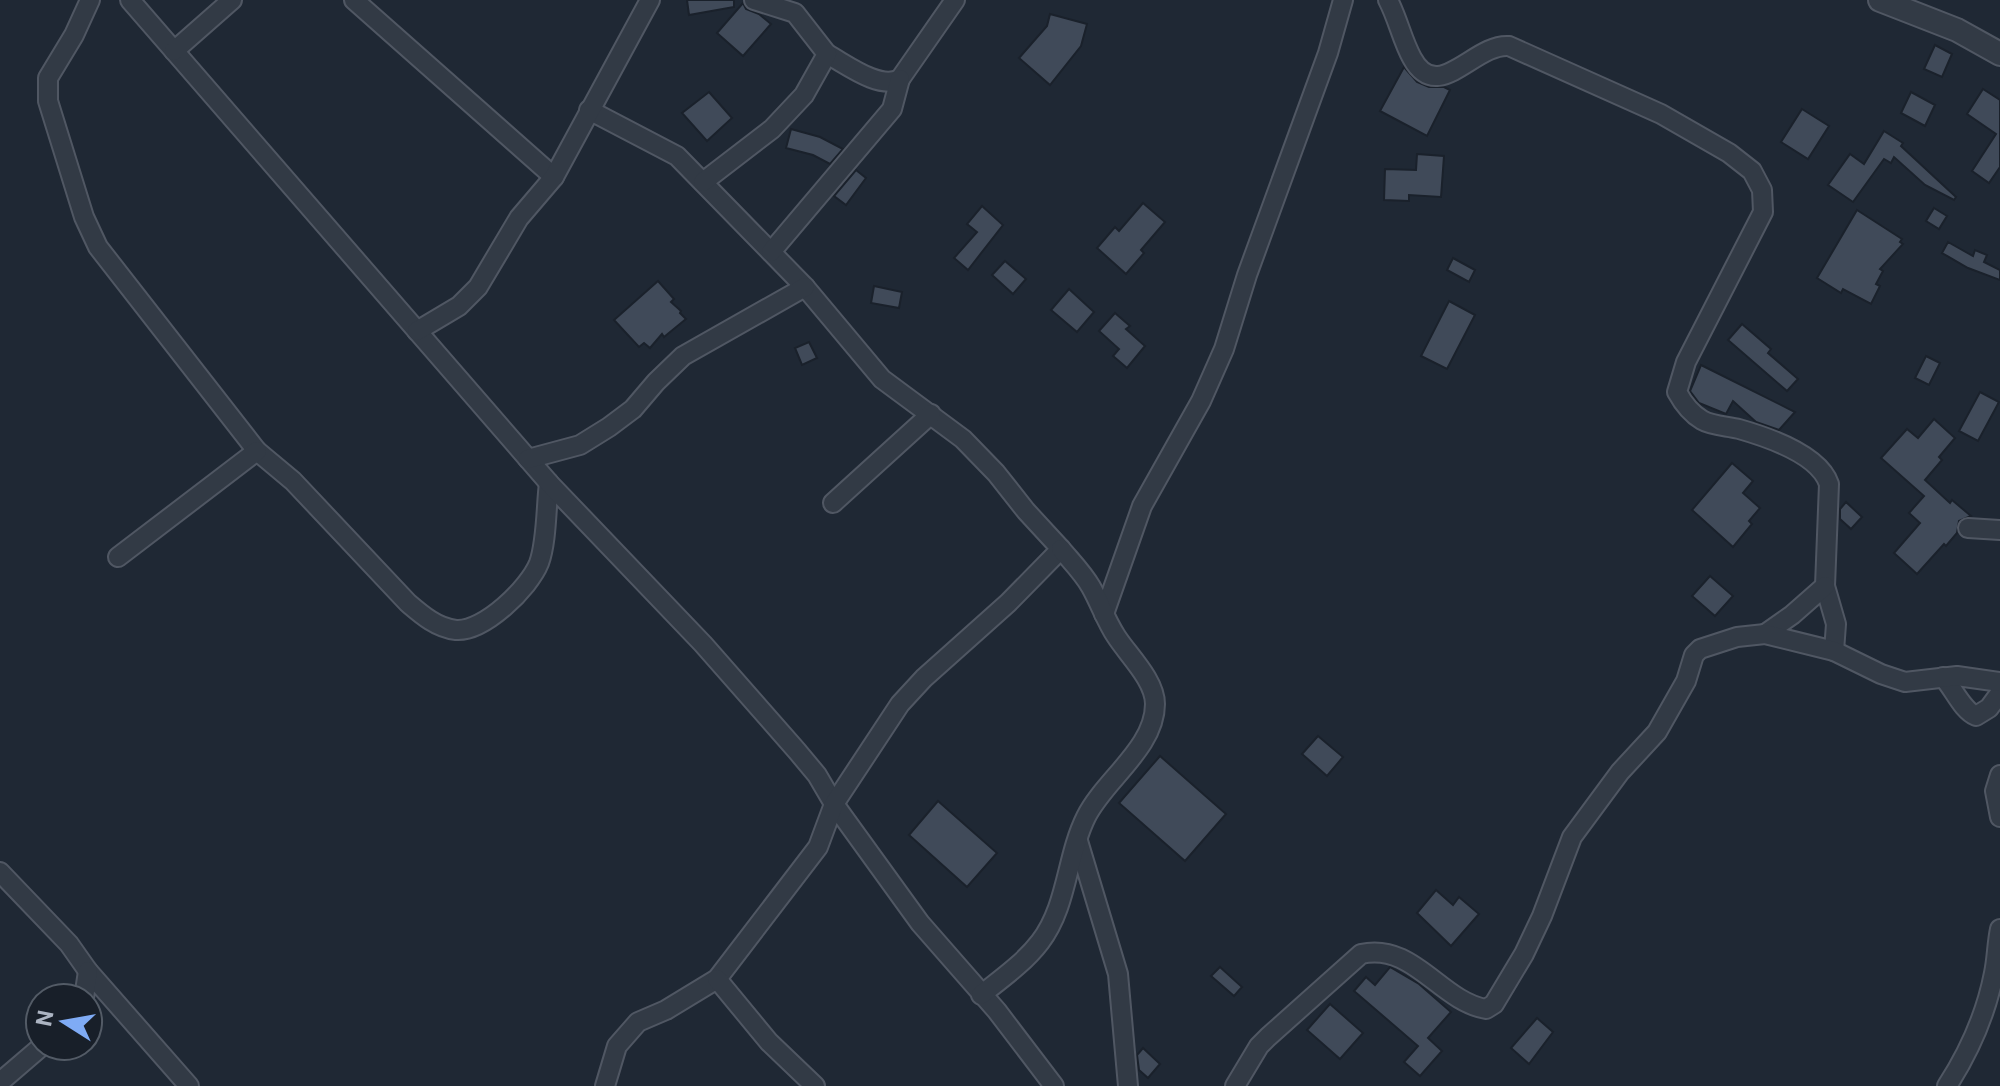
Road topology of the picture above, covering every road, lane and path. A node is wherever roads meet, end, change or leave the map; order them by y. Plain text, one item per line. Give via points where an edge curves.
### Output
1 (90, 0) edge
2 (130, 0) edge
3 (232, 0) edge
4 (354, 0) edge
5 (650, 0) edge
6 (754, 0) edge
7 (955, 0) edge
8 (1343, 0) edge
9 (1388, 0) edge
10 (1880, 0) edge
11 (174, 51) junction
12 (827, 54) junction
13 (2000, 54) edge
14 (900, 79) junction
15 (589, 110) junction
16 (554, 177) junction
17 (703, 182) junction
18 (771, 252) junction
19 (805, 287) junction
20 (417, 331) junction
21 (931, 414) junction
22 (257, 451) junction
23 (528, 459) junction
24 (549, 483) junction
25 (833, 503) dead end
26 (1968, 528) dead end
27 (2000, 530) edge
28 (1061, 549) junction
29 (118, 557) dead end
30 (1825, 586) junction
31 (1104, 614) junction
32 (1765, 634) junction
33 (1834, 651) junction
34 (1943, 677) junction
35 (2000, 682) edge
36 (2000, 693) edge
37 (2000, 775) edge
38 (834, 804) junction
39 (2000, 817) edge
40 (1078, 841) junction
41 (0, 872) edge
42 (1999, 937) edge
43 (88, 971) junction
44 (717, 979) junction
45 (86, 982) edge
46 (981, 995) junction
47 (24, 1061) edge
48 (0, 1082) edge
49 (189, 1086) edge
50 (605, 1086) edge
51 (815, 1086) edge
52 (1054, 1086) edge
53 (1128, 1086) edge
54 (1235, 1086) edge
55 (1947, 1086) edge

1 - 22 street via 48,78 48,101 84,217 98,247
2 - 11 street
3 - 11 street
4 - 16 street
5 - 15 street
6 - 12 street via 795,13
7 - 14 street
8 - 31 street via 1224,349 1142,506
9 - 30 street via 1420,70 1441,77 1489,48 1509,46 1661,114 1752,171 1762,190 1763,212 1686,362 1677,392 1704,421 1775,441 1826,475
10 - 13 street via 1957,30
11 - 20 street
12 - 14 street via 880,81
12 - 17 street via 804,95 772,129
14 - 18 street via 892,109
15 - 16 street
15 - 17 street via 677,156
16 - 20 street via 519,218 478,287 459,306
17 - 18 street
18 - 19 street
19 - 21 street via 882,379
19 - 23 street via 683,356 609,427 580,445
20 - 23 street
21 - 25 street
21 - 28 street via 996,473
22 - 24 street via 293,481 408,603 429,621 453,630 468,630 514,600 527,585 540,561
22 - 29 street
23 - 24 street
24 - 38 street via 703,644 817,775
26 - 27 street
28 - 31 street via 1091,586
28 - 38 street via 900,704
30 - 32 street
30 - 33 street via 1836,624
31 - 40 street via 1156,700 1153,721 1094,804
32 - 33 street
32 - 54 street via 1737,637 1694,655 1686,681 1657,732 1572,837 1542,916 1494,1004 1486,1009 1467,1003 1397,957 1361,954 1259,1046
33 - 34 street via 1905,682
34 - 35 street
34 - 36 street via 1976,716
37 - 39 street via 1995,791
38 - 44 street via 818,847
38 - 46 street via 920,923
40 - 46 street via 1056,915 1041,941
40 - 53 street via 1118,974
41 - 43 street
42 - 55 street via 1984,1011
43 - 45 street
43 - 49 street
44 - 50 street via 638,1022 617,1046
44 - 51 street via 769,1042
46 - 52 street
47 - 48 street

